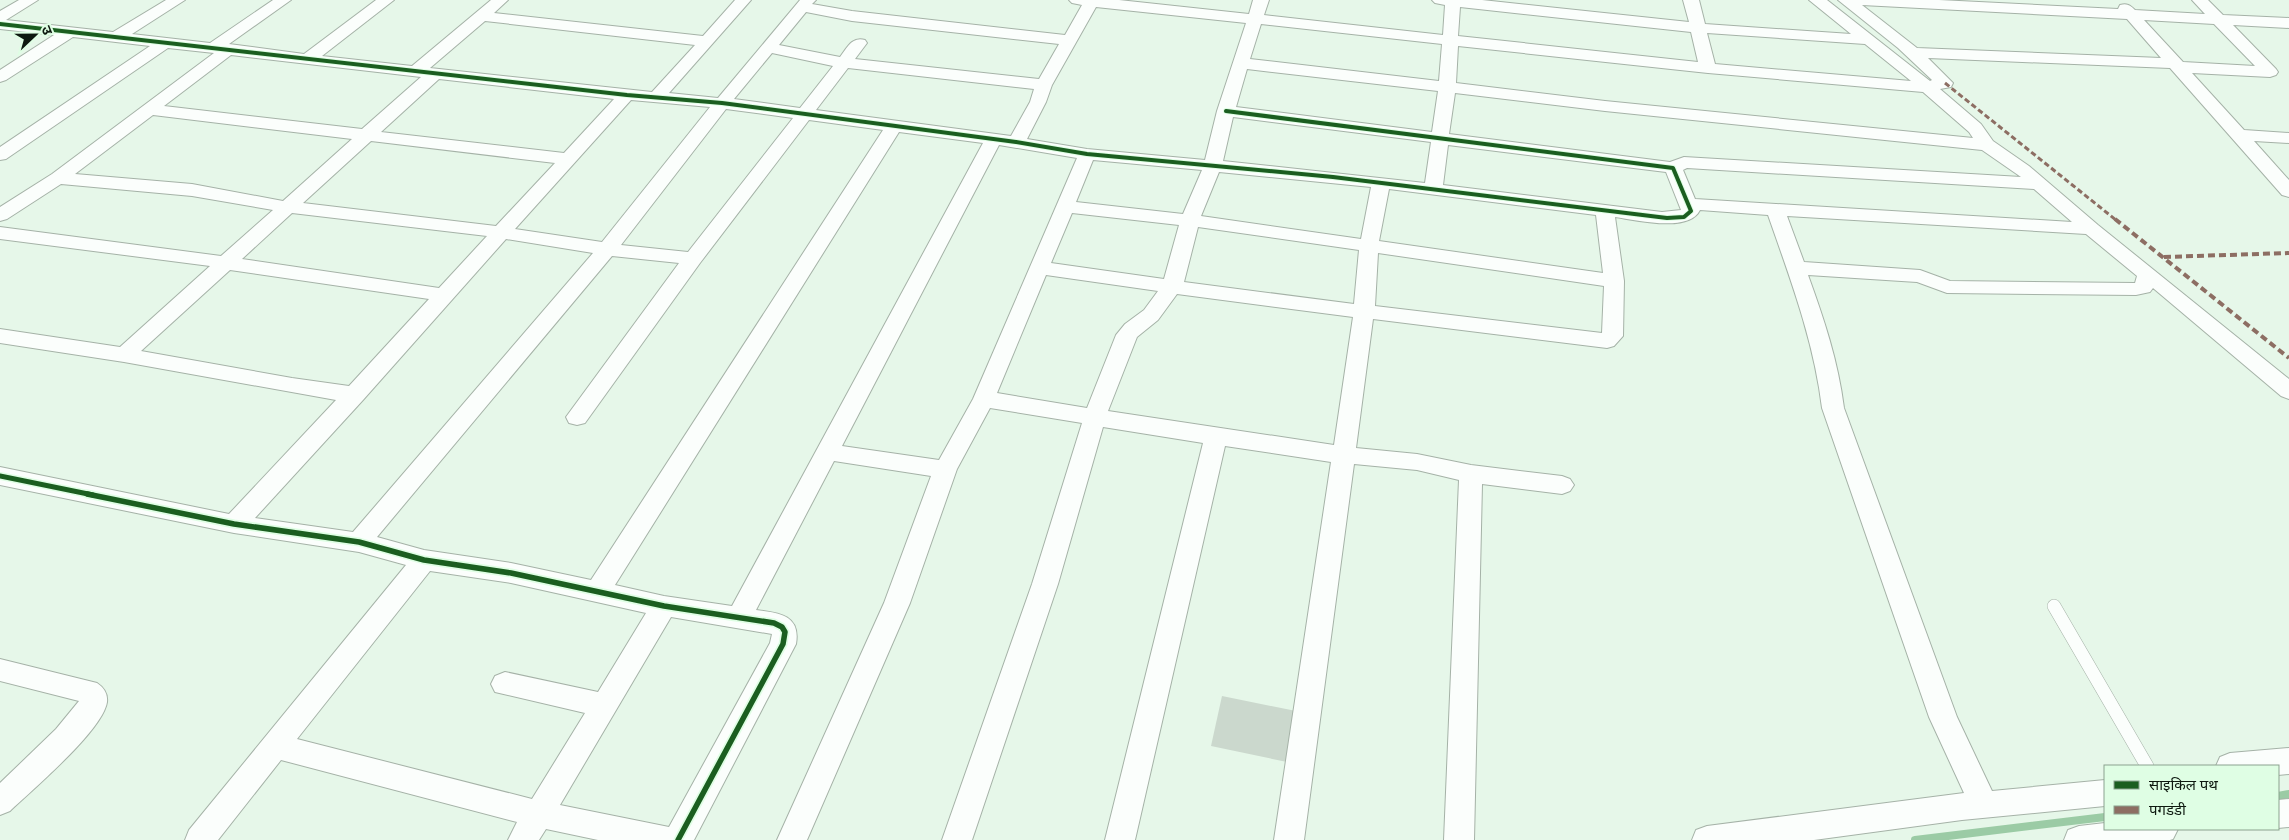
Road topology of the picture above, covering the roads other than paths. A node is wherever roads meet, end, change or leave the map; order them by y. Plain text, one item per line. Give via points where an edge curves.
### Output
1 (30, 0) edge
2 (177, 0) edge
3 (283, 0) edge
4 (386, 0) edge
5 (500, 0) edge
6 (743, 0) edge
7 (1087, 0) edge
8 (1448, 0) edge
9 (1691, 0) edge
10 (1817, 0) edge
11 (1846, 0) edge
12 (1852, 0) edge
13 (2118, 0) edge
14 (2200, 0) edge
15 (805, 4) edge
16 (1258, 9) edge
17 (2131, 14) junction
18 (482, 16) junction
19 (0, 17) edge
20 (2220, 20) junction
21 (2289, 23) edge
22 (0, 24) edge
23 (1698, 28) junction
24 (72, 31) junction
25 (116, 37) junction
26 (1070, 40) junction
27 (1870, 40) junction
28 (705, 41) junction
29 (1450, 41) junction
30 (166, 42) junction
31 (859, 43) dead end
32 (223, 48) junction
33 (770, 48) junction
34 (1913, 53) junction
35 (307, 59) junction
36 (845, 63) junction
37 (1240, 63) junction
38 (2177, 65) junction
39 (1708, 68) junction
40 (416, 71) junction
41 (2270, 72) junction
42 (435, 73) junction
43 (2289, 74) edge
44 (0, 77) edge
45 (1044, 85) junction
46 (1935, 86) junction
47 (1447, 88) junction
48 (627, 95) junction
49 (657, 97) junction
50 (722, 103) junction
51 (148, 109) junction
52 (1226, 111) junction
53 (802, 115) junction
54 (893, 128) junction
55 (2240, 135) junction
56 (366, 136) junction
57 (2289, 138) edge
58 (1440, 139) junction
59 (993, 140) junction
60 (1016, 142) junction
61 (1987, 145) junction
62 (1087, 154) junction
63 (0, 155) edge
64 (567, 159) junction
65 (1213, 165) junction
66 (1673, 168) junction
67 (58, 178) junction
68 (1380, 184) junction
69 (2039, 184) junction
70 (1433, 189) junction
71 (2289, 191) edge
72 (1688, 204) junction
73 (288, 207) junction
74 (1066, 207) junction
75 (1605, 210) junction
76 (1776, 210) junction
77 (2, 212) edge
78 (1190, 220) junction
79 (2090, 229) junction
80 (499, 232) junction
81 (0, 233) edge
82 (1369, 245) junction
83 (607, 249) junction
84 (693, 259) junction
85 (227, 263) junction
86 (1039, 268) junction
87 (1796, 268) junction
88 (2148, 274) junction
89 (1614, 281) junction
90 (1173, 285) junction
91 (443, 294) junction
92 (1364, 311) junction
93 (0, 336) edge
94 (124, 355) junction
95 (2289, 392) edge
96 (355, 395) junction
97 (984, 399) junction
98 (577, 417) dead end
99 (1095, 417) junction
100 (1216, 437) junction
101 (826, 452) junction
102 (1344, 456) junction
103 (945, 470) junction
104 (1471, 474) junction
105 (0, 476) edge
106 (1562, 485) dead end
107 (234, 524) junction
108 (359, 542) junction
109 (424, 560) junction
110 (598, 590) junction
111 (664, 606) junction
112 (2054, 606) dead end
113 (738, 619) junction
114 (0, 670) edge
115 (505, 684) dead end
116 (604, 705) junction
117 (274, 746) junction
118 (2289, 760) edge
119 (2146, 765) edge
120 (2240, 765) edge
121 (2104, 793) edge
122 (0, 802) edge
123 (1984, 805) junction
124 (538, 814) junction
125 (2155, 830) edge
126 (200, 840) edge
127 (522, 840) edge
128 (666, 840) edge
129 (678, 840) edge
130 (792, 840) edge
131 (957, 840) edge
132 (1120, 840) edge
133 (1289, 840) edge
134 (1459, 840) edge
135 (1707, 840) edge
136 (2079, 840) edge

1 - 19 street
2 - 25 street
3 - 32 street
4 - 35 street
5 - 18 street
6 - 28 street
7 - 16 street
7 - 26 street
8 - 23 street
8 - 29 street
9 - 23 street
10 - 27 street
11 - 34 street
12 - 17 street
13 - 17 street
14 - 20 street
15 - 26 street via 879,19
15 - 33 street
16 - 29 street
16 - 37 street
17 - 20 street
17 - 38 street
18 - 28 street
18 - 40 street
20 - 21 street
20 - 41 street
22 - 24 street
23 - 27 street
23 - 39 street
24 - 25 street
24 - 44 street
25 - 30 street
26 - 45 street
27 - 46 street
28 - 49 street
29 - 39 street
29 - 47 street
30 - 32 street
30 - 63 street
31 - 36 street
32 - 35 street
32 - 51 street
33 - 36 street
33 - 50 street
34 - 38 street
34 - 46 street via 1945,83
35 - 40 street
36 - 45 street
36 - 53 street
37 - 47 street
37 - 52 street
38 - 41 street
38 - 55 street
39 - 46 street
40 - 42 street
41 - 43 street
42 - 48 street
42 - 56 street
45 - 60 street
46 - 61 street
47 - 58 street
47 - 61 street
48 - 49 street
48 - 64 street
49 - 50 street
50 - 53 street
50 - 83 street
51 - 56 street
51 - 67 street
52 - 58 street
52 - 65 street
53 - 54 street
53 - 84 street
54 - 59 street
54 - 110 street
55 - 57 street
55 - 71 street
56 - 64 street
56 - 73 street
58 - 66 street
58 - 70 street
59 - 60 street
59 - 101 street
60 - 62 street
61 - 69 street
62 - 65 street
62 - 74 street
64 - 80 street
65 - 68 street
65 - 78 street
66 - 69 street via 1684,162
66 - 72 street
67 - 73 street via 192,190
67 - 77 street
68 - 70 street
68 - 82 street
69 - 79 street
70 - 75 street
72 - 75 street via 1690,213 1677,218
72 - 76 street
73 - 80 street
73 - 85 street
74 - 78 street
74 - 86 street
75 - 89 street
76 - 79 street
76 - 87 street
78 - 82 street
78 - 90 street
79 - 88 street
80 - 83 street
80 - 91 street
81 - 85 street
82 - 89 street
82 - 92 street
83 - 84 street
83 - 108 street
84 - 98 street
85 - 91 street
85 - 94 street
86 - 90 street
86 - 97 street
87 - 88 street via 1920,276 1947,287 1994,289 2136,289 2143,287
87 - 123 street via 1821,341 1833,408 1943,717
88 - 95 street
89 - 92 street via 1612,336 1607,341
90 - 92 street
90 - 99 street via 1151,315 1128,332
91 - 96 street
92 - 102 street
93 - 94 street
94 - 96 street
96 - 107 street
97 - 99 street
97 - 103 street
99 - 100 street
99 - 131 street via 1045,584
100 - 102 street
100 - 132 street
101 - 103 street
101 - 113 street
102 - 104 street via 1417,462
102 - 133 street
103 - 130 street via 897,603
104 - 106 street
104 - 134 street
105 - 107 street
107 - 108 street
108 - 109 street
109 - 110 street
109 - 117 street
110 - 111 street
111 - 113 street
111 - 116 street
112 - 119 lane
113 - 129 street via 782,626 785,632 783,644
114 - 122 street via 87,691 93,695 93,704 59,744
115 - 116 street
116 - 124 street
117 - 124 street
117 - 126 street
118 - 120 street
121 - 123 street
123 - 135 street
124 - 127 street
124 - 128 street
125 - 136 street

